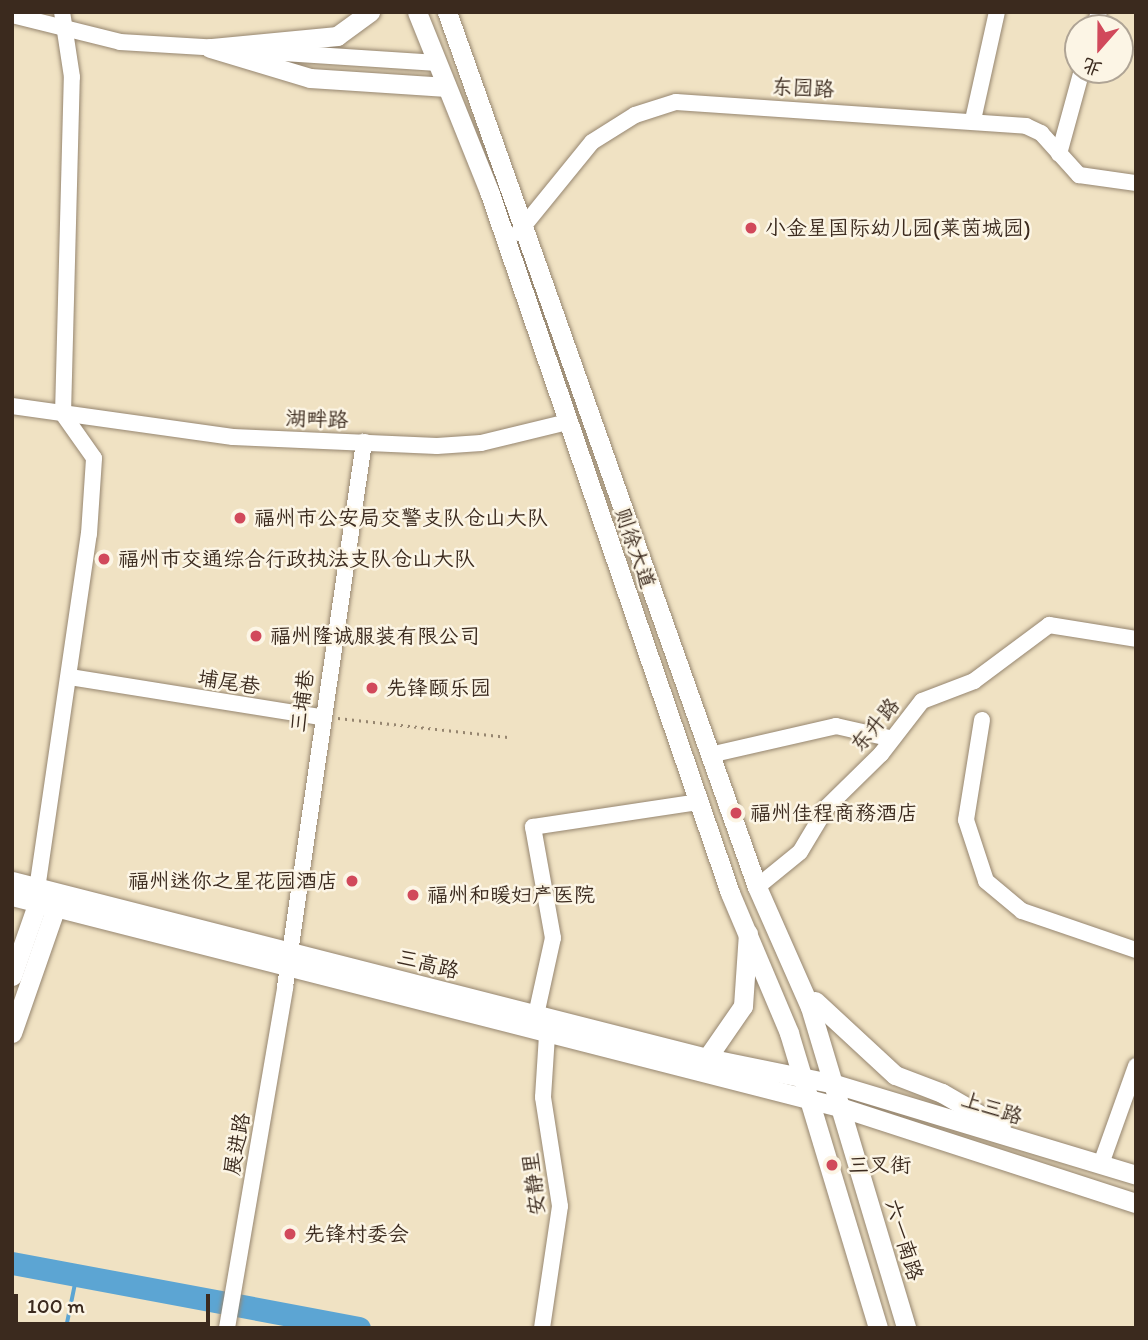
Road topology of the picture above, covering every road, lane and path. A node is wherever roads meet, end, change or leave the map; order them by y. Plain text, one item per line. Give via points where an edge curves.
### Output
1 (370, 12) edge
2 (416, 12) edge
3 (447, 12) edge
4 (997, 12) edge
5 (12, 15) edge
6 (63, 20) edge
7 (210, 48) junction
8 (438, 63) junction
9 (1078, 84) edge
10 (447, 87) junction
11 (973, 120) junction
12 (1059, 153) junction
13 (1136, 183) edge
14 (526, 221) junction
15 (508, 249) junction
16 (12, 406) edge
17 (63, 414) junction
18 (567, 422) junction
19 (364, 442) junction
20 (1136, 639) edge
21 (70, 677) junction
22 (321, 717) junction
23 (982, 720) dead end
24 (508, 737) dead end
25 (893, 739) junction
26 (714, 754) junction
27 (698, 802) junction
28 (12, 881) edge
29 (757, 887) junction
30 (12, 896) edge
31 (45, 897) junction
32 (748, 932) junction
33 (777, 933) junction
34 (1136, 950) edge
35 (288, 959) junction
36 (12, 976) edge
37 (536, 1015) junction
38 (12, 1033) edge
39 (547, 1035) junction
40 (706, 1058) junction
41 (1136, 1066) edge
42 (802, 1076) junction
43 (835, 1084) junction
44 (809, 1099) junction
45 (840, 1107) junction
46 (1022, 1141) junction
47 (1101, 1164) junction
48 (1136, 1175) edge
49 (1136, 1203) edge
50 (227, 1328) edge
51 (542, 1328) edge
52 (878, 1328) edge
53 (906, 1328) edge

1 - 7 main road via 337,36
2 - 8 main road, 则徐大道
3 - 14 main road, 则徐大道
4 - 11 street
5 - 6 street
6 - 7 street via 120,42
6 - 17 street via 72,76
7 - 8 street
7 - 10 main road via 310,78
8 - 10 main road, 则徐大道
9 - 12 street
10 - 15 main road, 则徐大道
11 - 12 street, 东园路 via 1034,128
11 - 14 street, 东园路 via 664,104 592,142
12 - 13 street, 东园路 via 1079,175
14 - 15 street, 东园路
14 - 26 main road, 则徐大道
15 - 18 main road, 则徐大道
16 - 17 street, 湖畔路
17 - 19 street, 湖畔路 via 233,436
17 - 21 street via 94,458
18 - 19 street, 湖畔路 via 471,445
18 - 27 main road, 则徐大道
19 - 22 street, 三埔巷
20 - 25 street, 东升路 via 1049,625 974,681 922,701
21 - 22 street, 埔尾巷
21 - 31 street
22 - 24 path
22 - 35 street, 三埔巷
23 - 34 street via 966,820 986,881 1022,911
25 - 26 street via 836,726
25 - 29 street, 东升路 via 827,807 800,852
26 - 29 main road, 则徐大道
27 - 32 main road, 则徐大道
27 - 37 street via 533,827 553,938
28 - 31 main road, 三高路
29 - 33 main road, 则徐大道
30 - 31 main road, 三高路
31 - 35 main road, 三高路
31 - 36 main road
31 - 38 main road
32 - 40 main road via 743,1006
32 - 42 main road, 则徐大道
33 - 43 main road, 则徐大道
33 - 46 main road via 822,1013 882,1066 970,1107
35 - 37 main road, 三高路
35 - 39 main road, 三高路
35 - 50 street, 展进路
37 - 40 main road, 三高路
39 - 44 main road, 三高路
39 - 51 street, 安静里 via 543,1097 560,1223
40 - 42 main road, 三高路
41 - 47 street
42 - 43 main road, 三高路
42 - 44 main road, 则徐大道
43 - 45 main road, 六一南路
43 - 46 main road, 上三路
44 - 45 main road, 三高路
44 - 52 main road, 则徐大道
45 - 49 main road
45 - 53 main road, 六一南路
46 - 47 main road, 上三路
47 - 48 main road, 上三路

